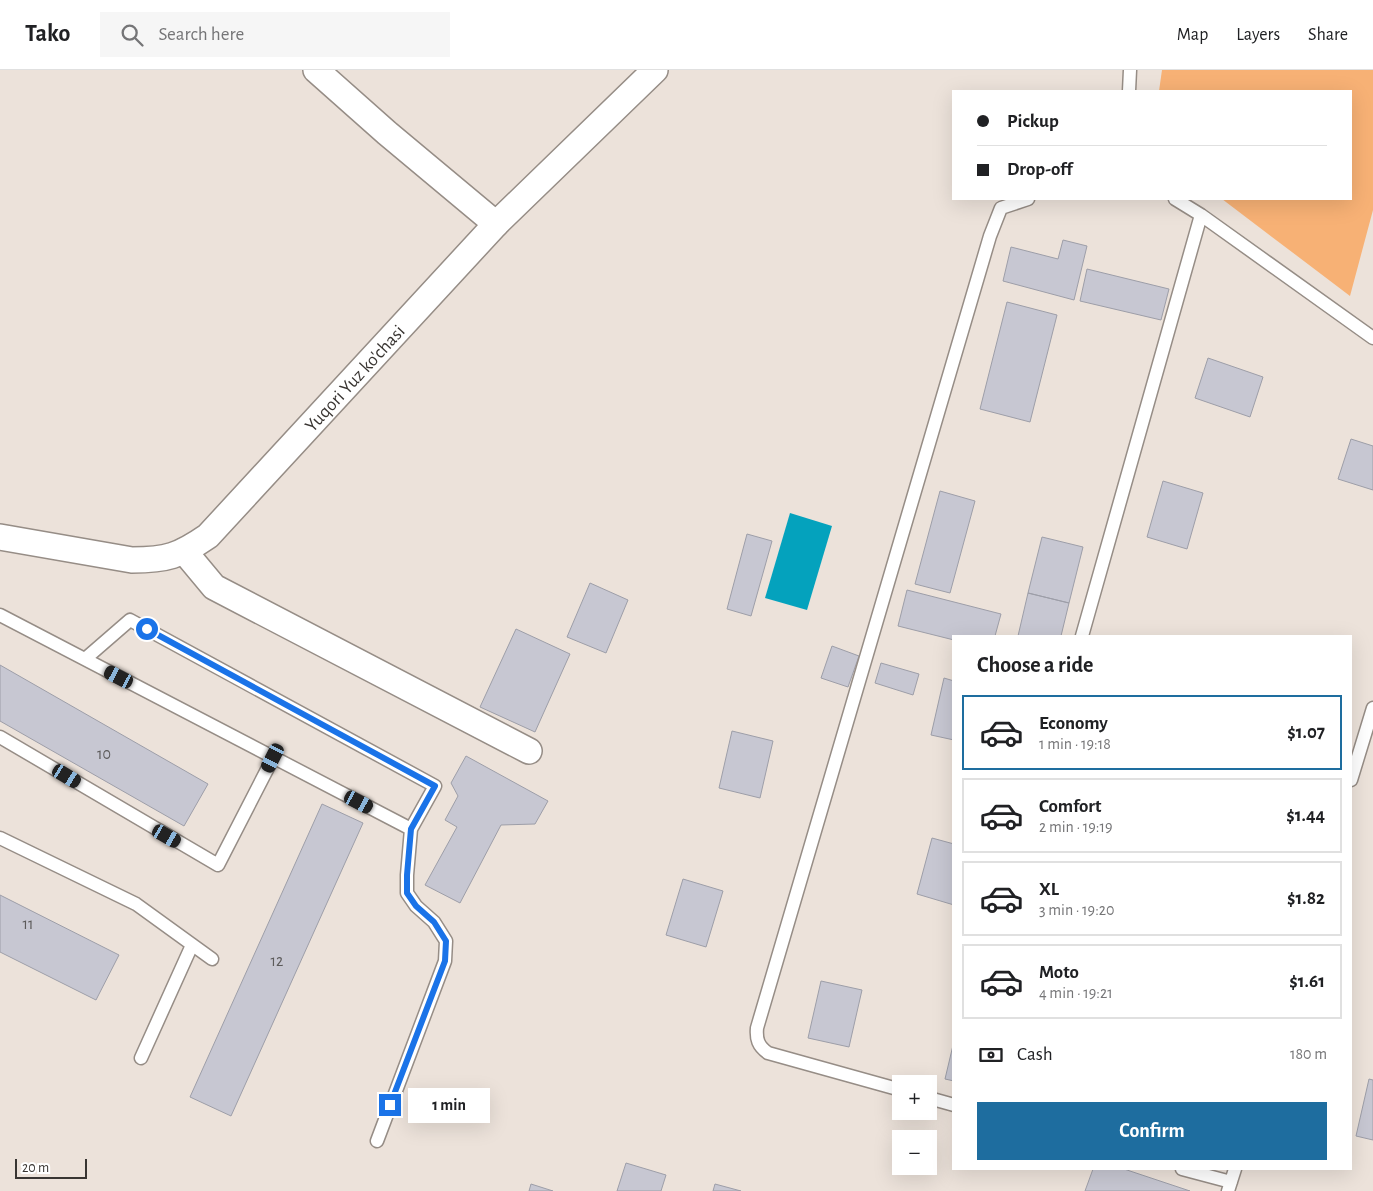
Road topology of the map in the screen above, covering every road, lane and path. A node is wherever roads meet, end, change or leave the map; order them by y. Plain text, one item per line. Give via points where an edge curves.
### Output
1 (316, 70) edge
2 (655, 70) edge
3 (1130, 70) edge
4 (1129, 90) edge
5 (1025, 200) edge
6 (1178, 200) edge
7 (1201, 215) junction
8 (496, 224) junction
9 (1373, 338) edge
10 (0, 537) edge
11 (184, 551) junction
12 (0, 615) edge
13 (1082, 635) edge
14 (85, 659) junction
15 (1373, 708) edge
16 (0, 737) edge
17 (529, 751) dead end
18 (273, 758) junction
19 (1352, 777) edge
20 (411, 829) junction
21 (0, 838) edge
22 (192, 944) junction
23 (212, 959) dead end
24 (142, 1058) dead end
25 (892, 1087) edge
26 (937, 1100) edge
27 (952, 1104) edge
28 (377, 1141) dead end
29 (1185, 1170) edge
30 (1235, 1170) edge
31 (1229, 1187) edge

1 - 8 street
2 - 8 street, Yuqori Yuz ko'chasi
3 - 4 lane
5 - 25 lane via 1002,208 990,236 757,1028 758,1042 768,1053
6 - 7 lane
7 - 9 lane
7 - 13 lane
8 - 11 street, Yuqori Yuz ko'chasi via 208,536
10 - 11 street, Yuqori Yuz ko'chasi via 132,560 154,560
11 - 17 street via 214,587
12 - 14 lane
14 - 18 lane
14 - 20 lane via 130,620 435,786
15 - 19 lane
16 - 18 lane via 218,865
18 - 20 lane
20 - 28 lane via 407,893 434,922 446,941 445,961
21 - 22 lane via 136,904
22 - 23 lane
22 - 24 lane
26 - 27 lane
29 - 31 lane
30 - 31 lane

